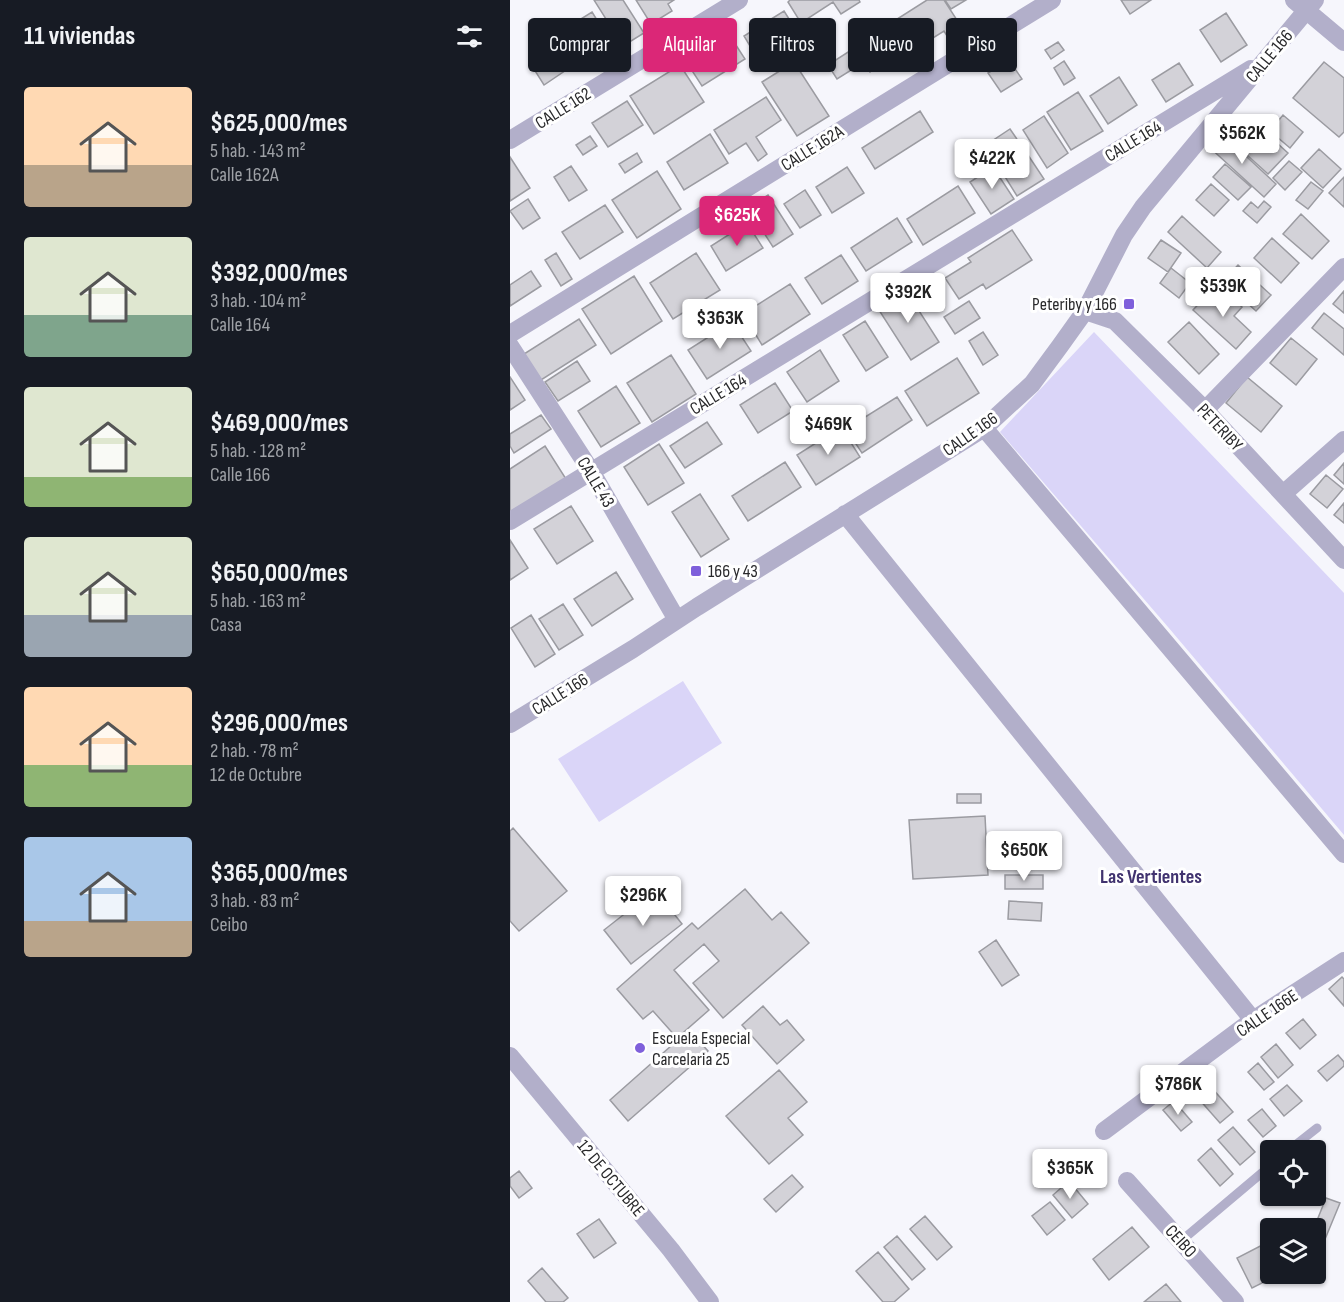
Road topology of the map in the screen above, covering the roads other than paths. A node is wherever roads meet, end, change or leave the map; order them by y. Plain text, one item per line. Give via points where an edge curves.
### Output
1 (739, 0) edge
2 (1052, 0) edge
3 (1306, 3) edge
4 (1344, 42) edge
5 (1265, 61) junction
6 (510, 141) edge
7 (1344, 267) edge
8 (1085, 311) junction
9 (510, 334) edge
10 (510, 346) edge
11 (1204, 410) junction
12 (984, 428) junction
13 (1344, 440) edge
14 (591, 471) junction
15 (1283, 494) junction
16 (845, 514) junction
17 (510, 520) edge
18 (1344, 560) edge
19 (677, 620) junction
20 (510, 724) edge
21 (1344, 854) edge
22 (1344, 961) edge
23 (1253, 1020) junction
24 (510, 1056) edge
25 (1317, 1128) dead end
26 (1104, 1131) dead end
27 (1302, 1140) edge
28 (1260, 1174) edge
29 (1127, 1181) dead end
30 (1181, 1241) junction
31 (710, 1302) edge
32 (1235, 1302) edge

1 - 6 street, CALLE 162
2 - 9 street, CALLE 162A
3 - 4 street
3 - 5 street, CALLE 166
5 - 8 street, CALLE 166 via 1143,207
5 - 14 street, CALLE 164
7 - 11 street
8 - 11 street, PETERIBY via 1114,321
8 - 12 street, CALLE 166 via 1032,384
10 - 14 street, CALLE 43
11 - 15 street, PETERIBY
12 - 16 street, CALLE 166
12 - 21 street
13 - 15 street
14 - 17 street, CALLE 164
14 - 19 street, CALLE 43
15 - 18 street, PETERIBY
16 - 19 street, CALLE 166
16 - 23 street
19 - 20 street, CALLE 166
22 - 23 street, CALLE 166E
23 - 26 street, CALLE 166E
24 - 31 street, 12 DE OCTUBRE
25 - 27 lane
28 - 30 lane
29 - 30 street, CEIBO
30 - 32 street, CEIBO

